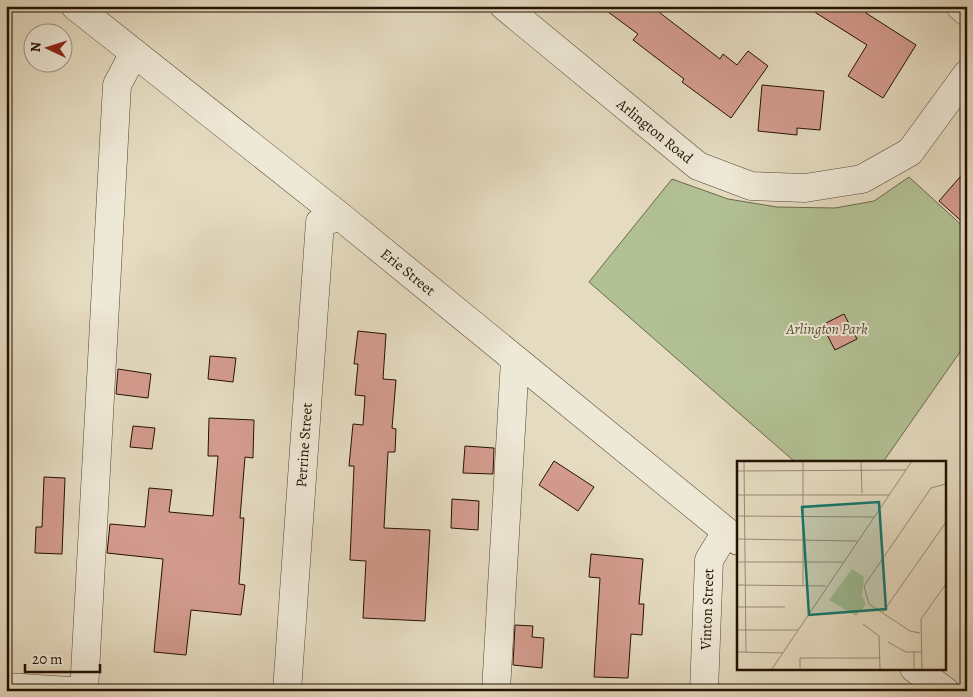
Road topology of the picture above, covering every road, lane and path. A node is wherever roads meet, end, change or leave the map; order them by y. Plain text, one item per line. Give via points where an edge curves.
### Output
1 (75, 6) edge
2 (504, 6) edge
3 (960, 6) edge
4 (967, 12) edge
5 (134, 53) junction
6 (967, 74) edge
7 (341, 217) junction
8 (515, 360) junction
9 (732, 536) edge
10 (917, 670) edge
11 (6, 687) edge
12 (70, 691) edge
13 (84, 691) edge
14 (287, 691) edge
15 (496, 691) edge
16 (704, 691) edge
17 (945, 691) edge

1 - 5 street, Erie Street
2 - 6 street, Arlington Road via 698,166 751,186 805,188 862,179 910,152
3 - 4 street
5 - 7 street, Erie Street
5 - 13 street via 117,85
7 - 8 street, Erie Street
7 - 14 street, Perrine Street via 320,222
8 - 9 street, Erie Street
8 - 15 street
9 - 16 street, Vinton Street via 709,560
10 - 17 street
11 - 12 street

